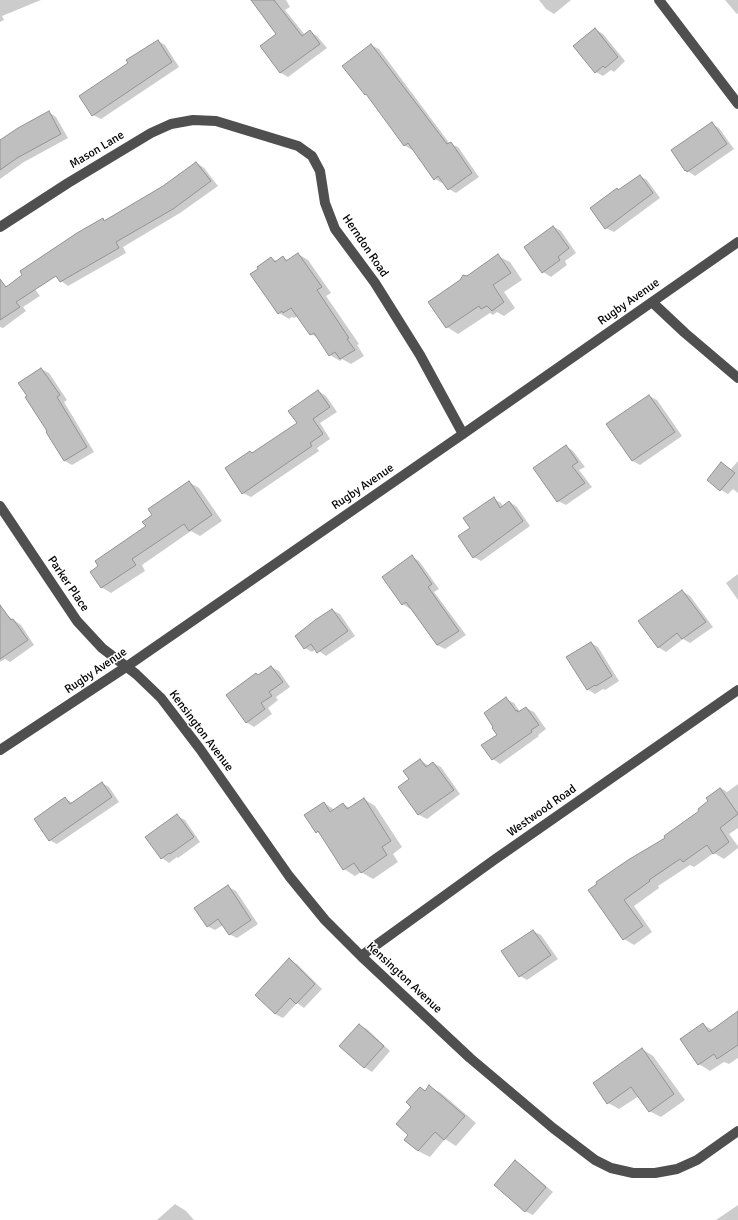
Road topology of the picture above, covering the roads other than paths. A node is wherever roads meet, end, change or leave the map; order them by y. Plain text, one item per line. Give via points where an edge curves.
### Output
1 (658, 0) edge
2 (738, 104) edge
3 (216, 121) joint
4 (0, 227) edge
5 (738, 242) edge
6 (652, 302) junction
7 (738, 378) edge
8 (463, 434) junction
9 (0, 506) edge
10 (126, 667) junction
11 (738, 690) edge
12 (0, 750) edge
13 (361, 956) junction
14 (738, 1131) edge

1 - 2 street
3 - 4 street, Mason Lane via 194,120 172,124 151,133
3 - 8 street, Herndon Road via 298,146 312,156 320,171 325,203 336,229 416,348
5 - 6 street, Rugby Avenue
6 - 7 street
6 - 8 street, Rugby Avenue
8 - 10 street, Rugby Avenue
9 - 10 street, Parker Place via 77,621 102,648
10 - 12 street, Rugby Avenue
10 - 13 street, Kensington Avenue via 161,698 289,876 325,920
11 - 13 street, Westwood Road
13 - 14 street, Kensington Avenue via 470,1058 553,1128 595,1160 611,1168 633,1173 677,1169 697,1160

